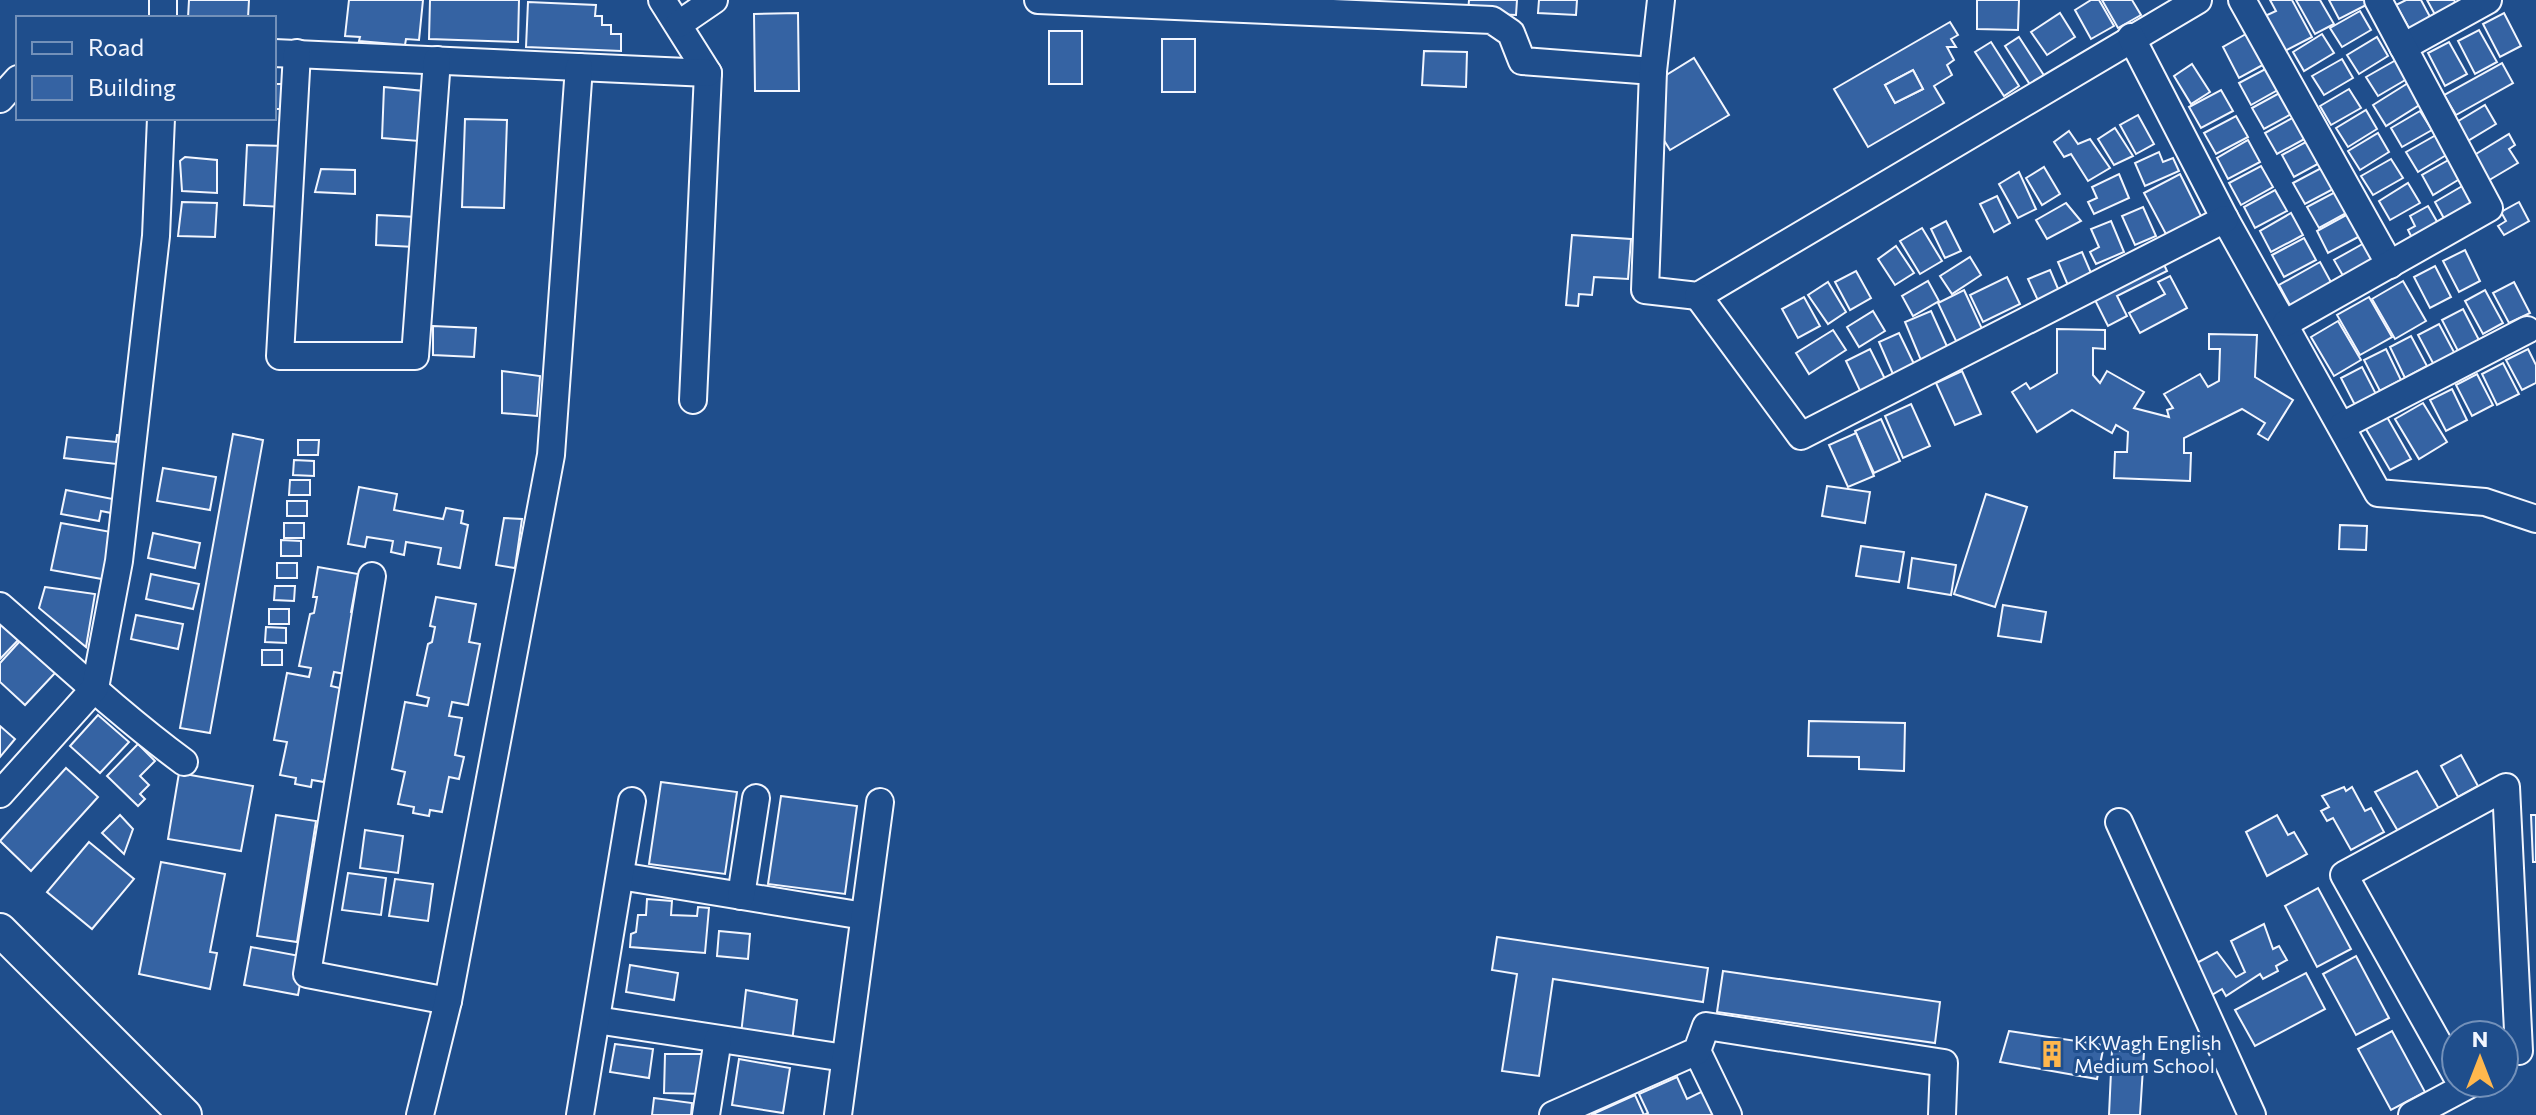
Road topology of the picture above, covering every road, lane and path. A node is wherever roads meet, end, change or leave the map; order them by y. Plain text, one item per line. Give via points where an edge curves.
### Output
1 (662, 0) edge
2 (714, 0) edge
3 (1038, 0) edge
4 (1661, 0) edge
5 (2198, 0) edge
6 (2242, 0) edge
7 (2378, 0) edge
8 (2488, 0) edge
9 (1403, 8) edge
10 (679, 24) junction
11 (2131, 37) junction
12 (2403, 47) junction
13 (286, 53) edge
14 (437, 60) junction
15 (579, 67) junction
16 (1653, 71) junction
17 (708, 73) junction
18 (16, 81) edge
19 (0, 99) edge
20 (161, 120) edge
21 (2225, 219) junction
22 (2390, 265) junction
23 (1698, 296) junction
24 (2286, 323) junction
25 (2527, 330) dead end
26 (693, 400) dead end
27 (2342, 426) junction
28 (2536, 519) edge
29 (372, 576) dead end
30 (0, 606) edge
31 (95, 688) junction
32 (184, 762) dead end
33 (0, 794) edge
34 (756, 798) dead end
35 (632, 801) dead end
36 (880, 802) dead end
37 (2119, 822) dead end
38 (620, 876) junction
39 (741, 896) junction
40 (864, 916) junction
41 (0, 930) edge
42 (448, 1001) junction
43 (2518, 1019) edge
44 (596, 1020) junction
45 (718, 1039) junction
46 (2440, 1042) edge
47 (1697, 1051) junction
48 (845, 1058) junction
49 (2440, 1097) edge
50 (185, 1115) edge
51 (420, 1115) edge
52 (580, 1115) edge
53 (706, 1115) edge
54 (838, 1115) edge
55 (1553, 1115) edge
56 (1728, 1115) edge
57 (1942, 1115) edge
58 (2252, 1115) edge
59 (2412, 1115) edge

1 - 10 street
2 - 10 street
3 - 9 street
4 - 16 street
5 - 11 street
6 - 22 street
7 - 12 street
8 - 12 street
9 - 16 street via 1492,20 1511,33 1522,61
10 - 17 street
11 - 21 street
11 - 23 street
12 - 22 street via 2489,208
13 - 14 street
13 - 14 street via 280,356 415,356
14 - 15 street
15 - 17 street
15 - 42 street via 551,455
16 - 23 street via 1645,290
17 - 26 street
18 - 19 street
20 - 31 street via 156,236 122,530
21 - 23 street via 1801,436
21 - 24 street
22 - 24 street
24 - 27 street
25 - 27 street
27 - 28 street via 2378,493 2485,502
29 - 42 street via 307,974
30 - 31 street
31 - 32 street via 116,712
31 - 33 street
34 - 39 street
35 - 38 street
36 - 40 street
37 - 58 street
38 - 39 street
38 - 44 street
39 - 40 street
40 - 48 street
41 - 50 main road
42 - 51 street
43 - 46 street via 2506,787 2344,875
44 - 45 street
44 - 52 street
45 - 48 street
45 - 53 street
47 - 55 street
47 - 56 street
47 - 57 street via 1706,1026 1944,1063
48 - 54 street
49 - 59 street

